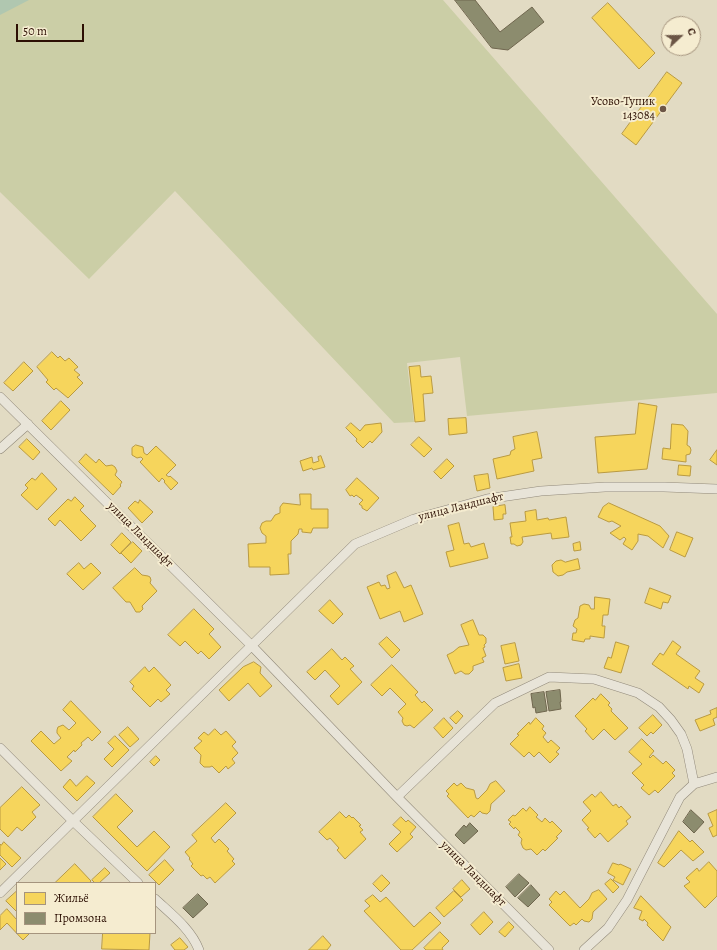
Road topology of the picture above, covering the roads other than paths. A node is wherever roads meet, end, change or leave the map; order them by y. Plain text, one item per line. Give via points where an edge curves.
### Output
1 (0, 397) edge
2 (28, 424) junction
3 (0, 449) edge
4 (717, 489) edge
5 (251, 645) junction
6 (0, 748) edge
7 (717, 777) edge
8 (694, 784) junction
9 (397, 797) junction
10 (73, 822) junction
11 (137, 882) edge
12 (0, 893) edge
13 (156, 900) edge
14 (199, 950) edge
15 (549, 950) edge
16 (584, 950) edge

1 - 2 street, улица Ландшафт
2 - 3 street
2 - 5 street, улица Ландшафт
4 - 5 street, улица Ландшафт via 604,486 541,491 487,499 414,519 355,544
5 - 9 street, улица Ландшафт
5 - 10 street, улица Ландшафт
6 - 10 street
7 - 8 street
8 - 9 street via 687,749 681,734 659,707 638,693 594,679 550,677 495,703
8 - 16 street via 680,797 617,915 608,928
9 - 15 street, улица Ландшафт
10 - 11 street
10 - 12 street, улица Ландшафт
13 - 14 street via 186,928

